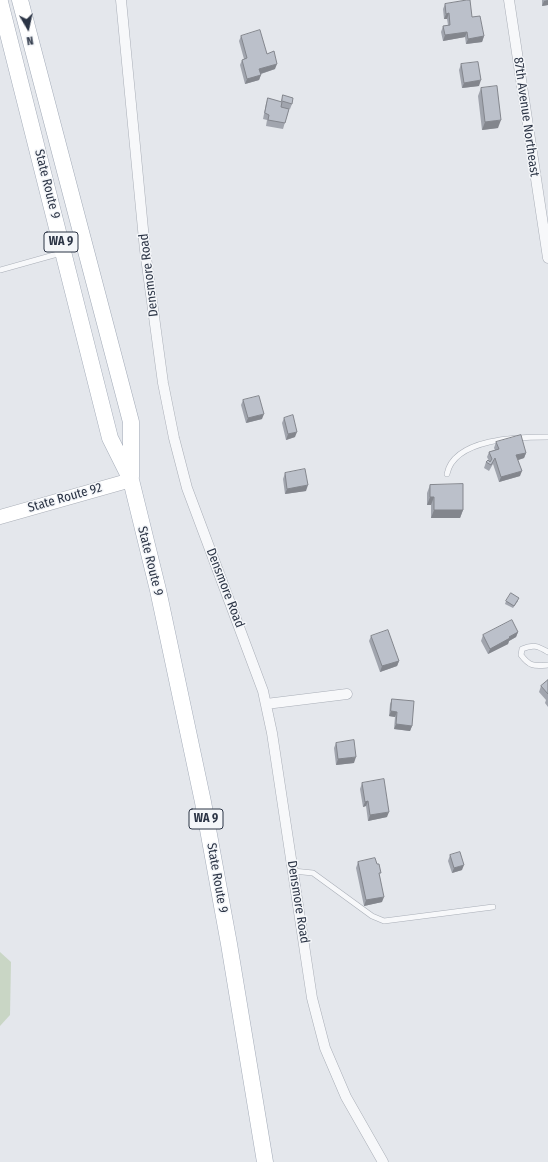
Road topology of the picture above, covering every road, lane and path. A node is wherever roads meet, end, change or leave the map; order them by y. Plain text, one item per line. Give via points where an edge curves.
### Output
1 (20, 0) edge
2 (121, 0) edge
3 (509, 0) edge
4 (0, 2) edge
5 (64, 252) junction
6 (548, 258) edge
7 (0, 270) edge
8 (548, 437) edge
9 (446, 474) dead end
10 (131, 480) junction
11 (0, 517) edge
12 (548, 652) edge
13 (548, 665) edge
14 (347, 694) dead end
15 (266, 704) junction
16 (293, 871) junction
17 (494, 907) dead end
18 (266, 1162) edge
19 (383, 1162) edge

1 - 10 main road, State Route 9 / WA 9 via 131,422
2 - 15 street, Densmore Road via 145,250 163,383 174,438 187,488 256,670
3 - 6 street, 87th Avenue Northeast
4 - 5 main road, State Route 9 / WA 9
5 - 7 lane
5 - 10 main road, State Route 9 / WA 9 via 110,438
8 - 9 lane via 502,440 467,448 453,460
10 - 11 main road, State Route 92
10 - 18 main road, State Route 9 / WA 9 via 158,590 203,802 230,944
12 - 13 lane via 538,646 530,646 522,648 520,655 527,663 535,666
14 - 15 street
15 - 16 street, Densmore Road
16 - 17 lane via 313,872 372,916 384,921
16 - 19 street, Densmore Road via 312,998 325,1048 346,1097

